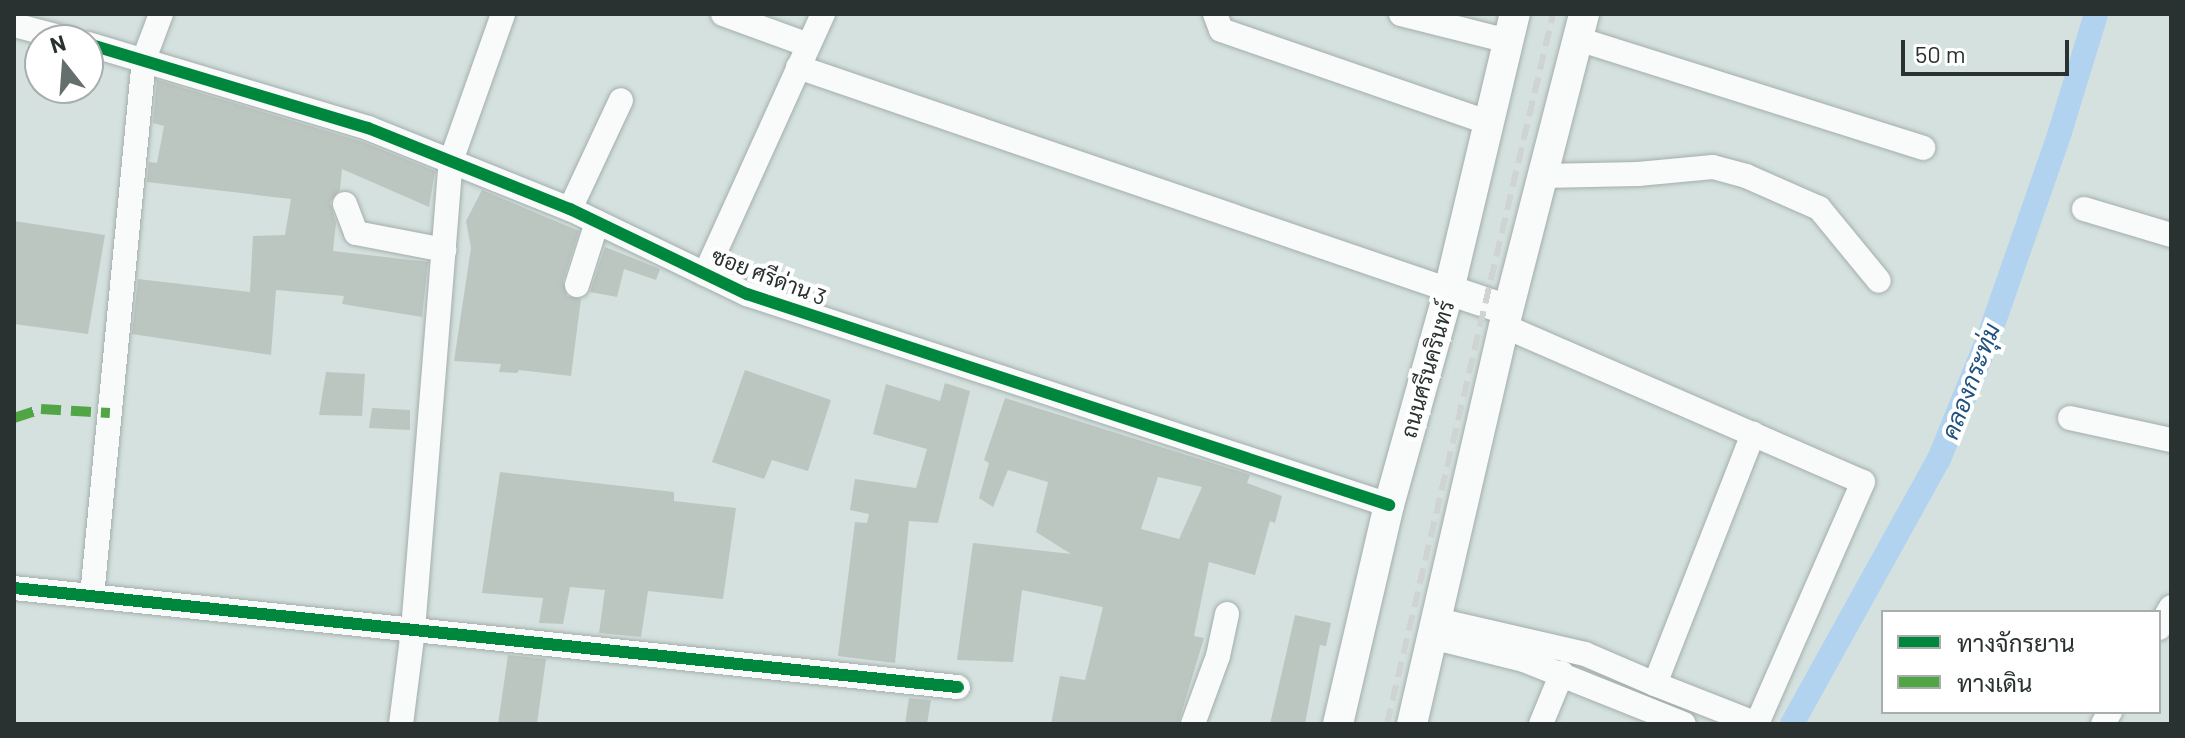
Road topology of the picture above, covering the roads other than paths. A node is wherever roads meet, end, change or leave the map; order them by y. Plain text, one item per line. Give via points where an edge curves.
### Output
1 (161, 14) edge
2 (503, 14) edge
3 (723, 14) edge
4 (823, 14) edge
5 (1215, 14) edge
6 (1401, 14) edge
7 (1581, 27) edge
8 (1511, 28) edge
9 (104, 48) edge
10 (803, 56) junction
11 (144, 59) junction
12 (621, 100) dead end
13 (1487, 122) junction
14 (1923, 148) dead end
15 (451, 161) junction
16 (1543, 176) junction
17 (345, 204) dead end
18 (570, 209) junction
19 (2084, 209) dead end
20 (597, 222) junction
21 (2171, 235) edge
22 (444, 250) junction
23 (705, 274) junction
24 (1879, 281) dead end
25 (577, 285) dead end
26 (1449, 290) junction
27 (1506, 318) junction
28 (2070, 418) dead end
29 (1753, 434) junction
30 (2171, 440) edge
31 (1389, 505) junction
32 (14, 588) edge
33 (92, 596) junction
34 (2171, 607) edge
35 (1227, 614) dead end
36 (2161, 624) edge
37 (1434, 628) junction
38 (413, 630) junction
39 (1562, 673) junction
40 (1655, 684) junction
41 (958, 687) dead end
42 (1647, 716) edge
43 (401, 724) edge
44 (1193, 724) edge
45 (1338, 724) edge
46 (1412, 724) edge
47 (1541, 724) edge
48 (1684, 724) edge

1 - 11 street
2 - 15 street
3 - 10 street
4 - 10 street
5 - 13 street via 1221,30
6 - 8 street
7 - 14 street
7 - 16 main road
8 - 13 main road, ถนนศรีนครินทร์
9 - 11 street, ซอย ศรีด่าน 3
10 - 23 street
10 - 26 street
11 - 15 street, ซอย ศรีด่าน 3 via 368,128
11 - 33 street
12 - 18 street
13 - 26 main road, ถนนศรีนครินทร์
15 - 18 street, ซอย ศรีด่าน 3
15 - 22 street
16 - 24 street via 1713,167 1746,176 1819,208
16 - 27 main road
17 - 22 street via 356,233
18 - 20 street, ซอย ศรีด่าน 3
19 - 21 street
20 - 23 street, ซอย ศรีด่าน 3
20 - 25 street
22 - 38 street
23 - 31 street, ซอย ศรีด่าน 3 via 747,294
26 - 27 main road
26 - 31 main road, ถนนศรีนครินทร์
27 - 29 street
27 - 37 main road
28 - 30 street
29 - 40 street
29 - 40 street via 1863,482 1757,724
31 - 45 main road, ถนนศรีนครินทร์
32 - 33 street
33 - 38 street
34 - 36 street
35 - 44 street
37 - 39 street
37 - 40 street via 1585,654
37 - 46 main road
38 - 41 street
38 - 43 street
39 - 42 street
39 - 47 street
42 - 48 street

